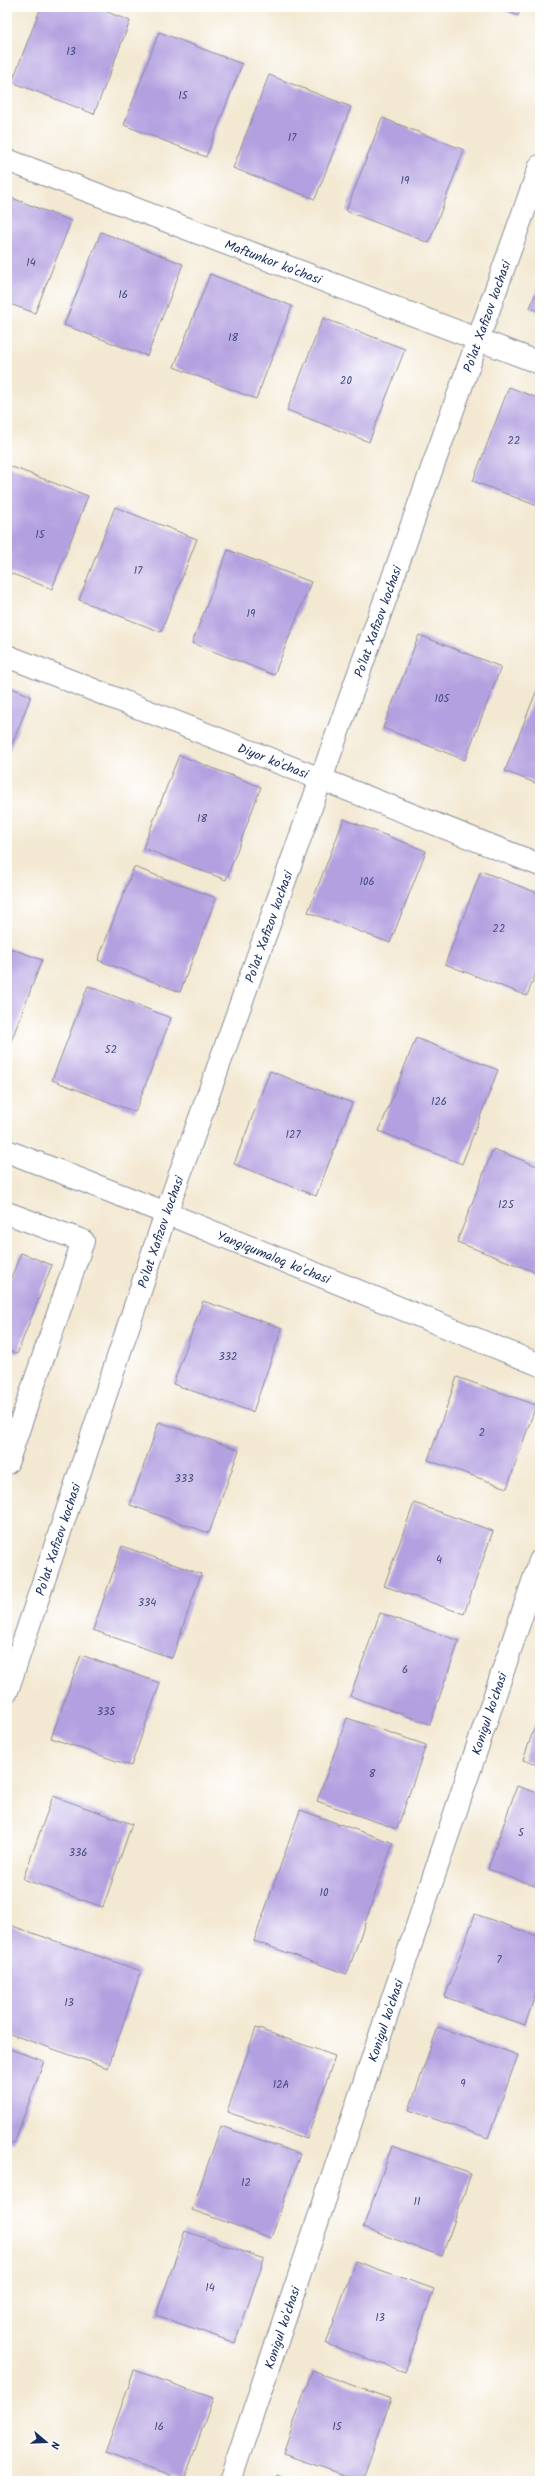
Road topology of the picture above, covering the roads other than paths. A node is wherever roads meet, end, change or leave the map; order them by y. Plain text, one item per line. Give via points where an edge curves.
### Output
1 (7, 160) edge
2 (540, 166) edge
3 (478, 339) junction
4 (540, 363) edge
5 (7, 656) edge
6 (321, 779) junction
7 (540, 865) edge
8 (7, 1151) edge
9 (7, 1213) edge
10 (166, 1213) junction
11 (540, 1365) edge
12 (7, 1463) edge
13 (540, 1561) edge
14 (8, 1686) edge
15 (230, 2481) edge

1 - 3 street, Maftunkor ko'chasi
2 - 3 street, Po'lat Xafizov kochasi
3 - 4 street, Maftunkor ko'chasi
3 - 6 street, Po'lat Xafizov kochasi
5 - 6 street, Diyor ko'chasi
6 - 7 street, Diyor ko'chasi
6 - 10 street, Po'lat Xafizov kochasi
8 - 10 street, Yangiqumaloq ko'chasi
9 - 12 street via 83,1241
10 - 11 street, Yangiqumaloq ko'chasi
10 - 14 street, Po'lat Xafizov kochasi
13 - 15 street, Konigul ko'chasi

